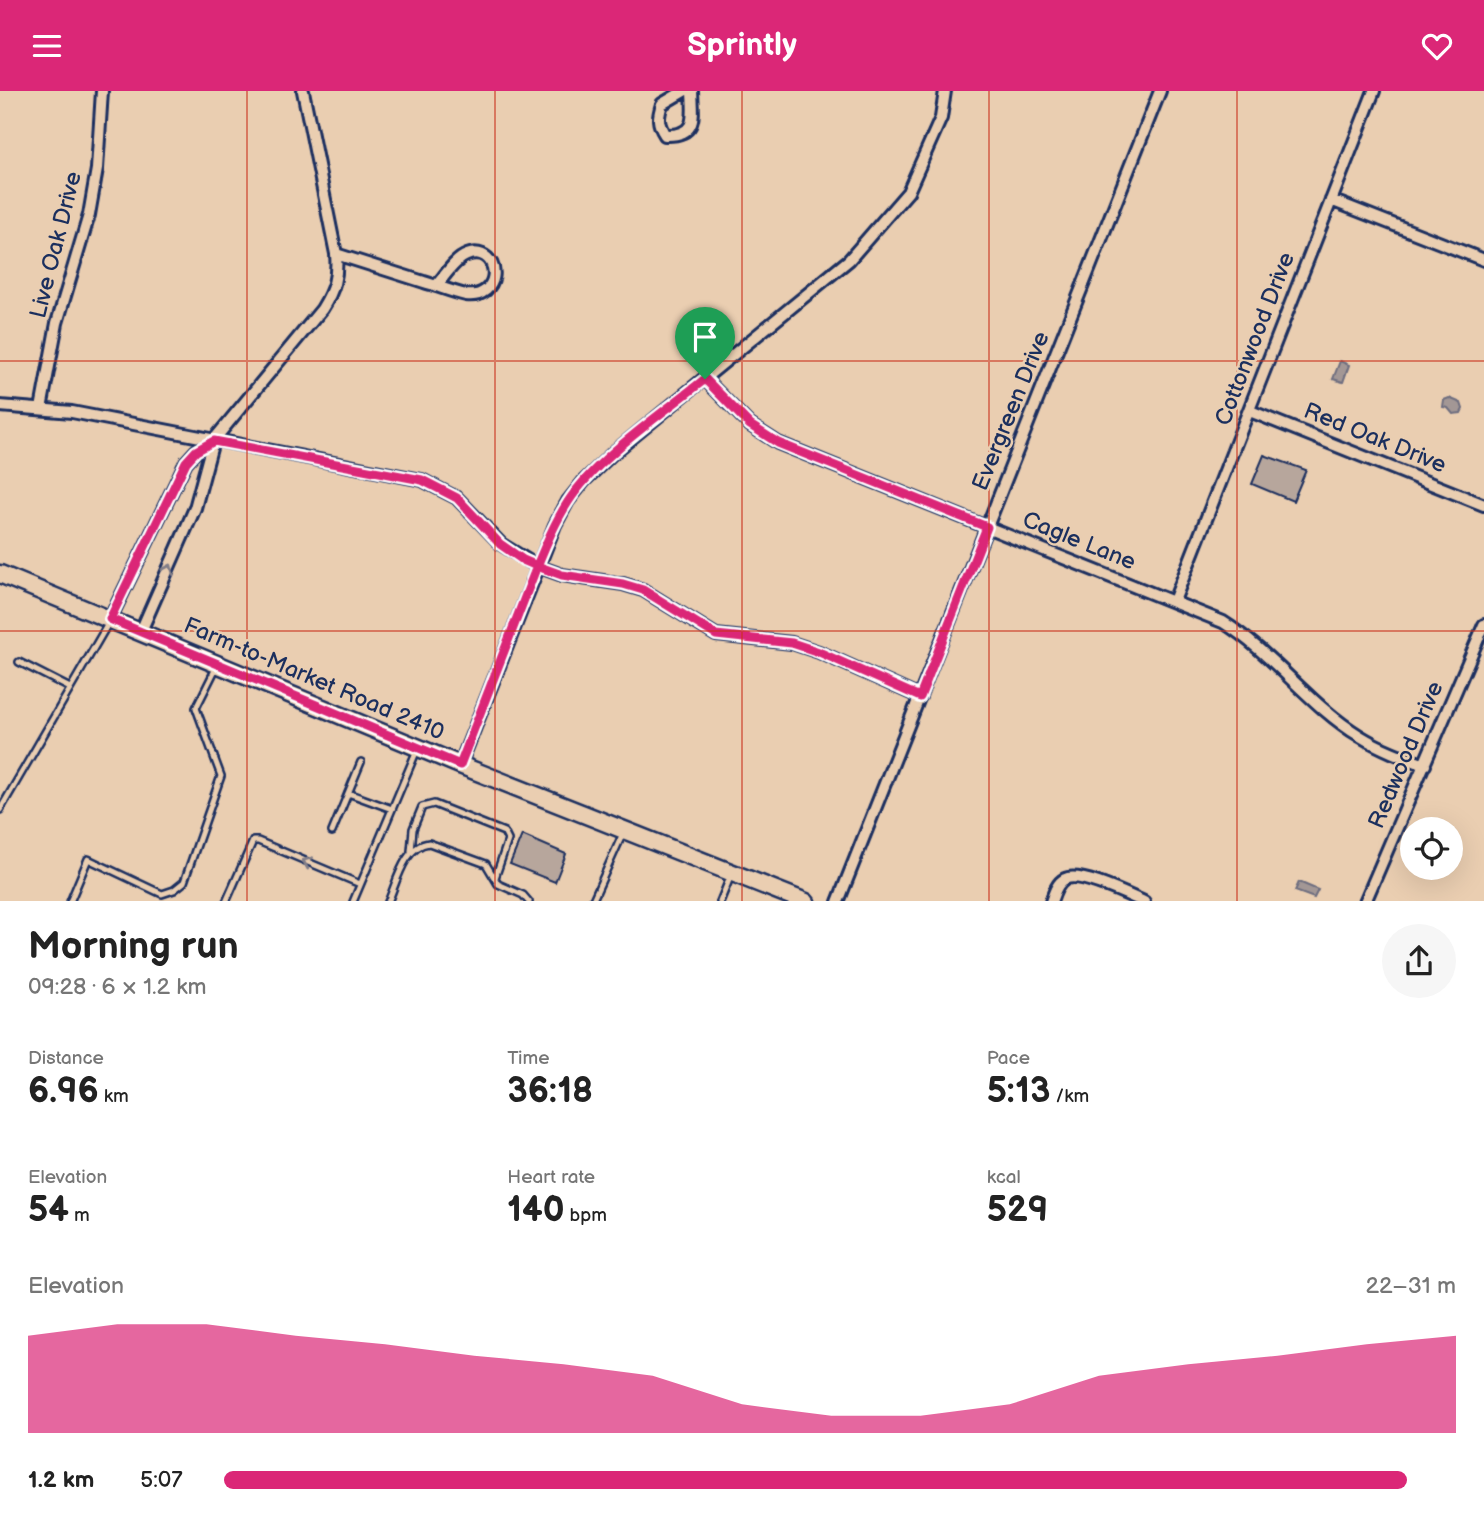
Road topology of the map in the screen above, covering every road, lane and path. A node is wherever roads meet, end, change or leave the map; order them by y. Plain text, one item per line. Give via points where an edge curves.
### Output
1 (102, 91) edge
2 (303, 91) edge
3 (684, 91) edge
4 (692, 91) edge
5 (945, 91) edge
6 (1160, 91) edge
7 (1374, 91) edge
8 (1332, 200) junction
9 (336, 254) junction
10 (1484, 260) edge
11 (436, 286) junction
12 (705, 379) junction
13 (0, 407) edge
14 (41, 409) junction
15 (1250, 411) junction
16 (214, 441) junction
17 (1484, 505) edge
18 (987, 527) junction
19 (537, 566) junction
20 (0, 574) edge
21 (1174, 601) junction
22 (110, 619) junction
23 (1484, 625) edge
24 (141, 631) junction
25 (19, 662) dead end
26 (218, 663) junction
27 (70, 688) junction
28 (920, 697) junction
29 (419, 747) junction
30 (361, 762) dead end
31 (460, 765) junction
32 (1425, 765) junction
33 (0, 789) edge
34 (9, 792) junction
35 (348, 793) junction
36 (392, 809) junction
37 (0, 810) edge
38 (625, 830) junction
39 (332, 832) dead end
40 (411, 851) junction
41 (733, 873) junction
42 (495, 879) junction
43 (360, 884) junction
44 (70, 901) edge
45 (226, 901) edge
46 (353, 901) edge
47 (388, 901) edge
48 (529, 901) edge
49 (592, 901) edge
50 (720, 901) edge
51 (806, 901) edge
52 (838, 901) edge
53 (1051, 901) edge
54 (1144, 901) edge
55 (1365, 901) edge

1 - 14 street, Live Oak Drive via 89,215 57,323
2 - 9 street
3 - 4 street via 662,104 658,117 665,135 681,135 690,129
5 - 12 street via 941,118 908,192 849,260
6 - 18 street, Evergreen Drive
7 - 8 street, Cottonwood Drive
8 - 10 street
8 - 15 street, Cottonwood Drive
9 - 11 street
9 - 16 street via 338,272 322,309
11 - 11 street via 468,296 481,294 495,277 494,267 480,253 466,255
12 - 18 street, Cagle Lane via 750,425 778,443
12 - 19 street via 584,481 568,501
13 - 14 street
14 - 16 street
15 - 17 street, Red Oak Drive
15 - 21 street, Cottonwood Drive
16 - 19 street via 422,480 457,498 500,544
16 - 22 street via 186,462
24 -> 16 street via 195,508
18 - 21 street, Cagle Lane
18 - 28 street, Evergreen Drive
19 - 28 street via 643,590 716,635 792,643
19 - 31 street
20 - 22 main road, Farm-to-Market Road 2410
21 - 32 street, Cagle Lane via 1247,637 1359,736
22 - 24 main road, Farm-to-Market Road 2410
22 - 27 lane
23 - 32 street, Redwood Drive
24 - 26 main road, Farm-to-Market Road 2410
25 - 27 lane
26 - 29 main road, Farm-to-Market Road 2410
26 - 44 lane via 196,708 221,776 184,883 162,894 88,859
27 - 34 lane
28 - 52 street, Evergreen Drive
29 - 31 main road, Farm-to-Market Road 2410
29 - 36 lane
30 - 35 lane
31 - 38 main road, Farm-to-Market Road 2410
32 - 55 street, Redwood Drive
33 - 34 lane
34 - 37 lane
35 - 36 lane
35 - 39 lane
36 - 43 lane
38 - 41 main road, Farm-to-Market Road 2410
38 - 49 lane
40 - 42 lane via 429,843 486,864
40 - 42 lane via 412,829 422,807 434,804 504,832 508,840
40 - 47 lane
41 - 50 lane
41 - 51 main road, Farm-to-Market Road 2410
42 - 48 lane
43 -> 45 lane via 253,841
43 - 46 lane
53 - 54 street via 1067,878 1079,877

